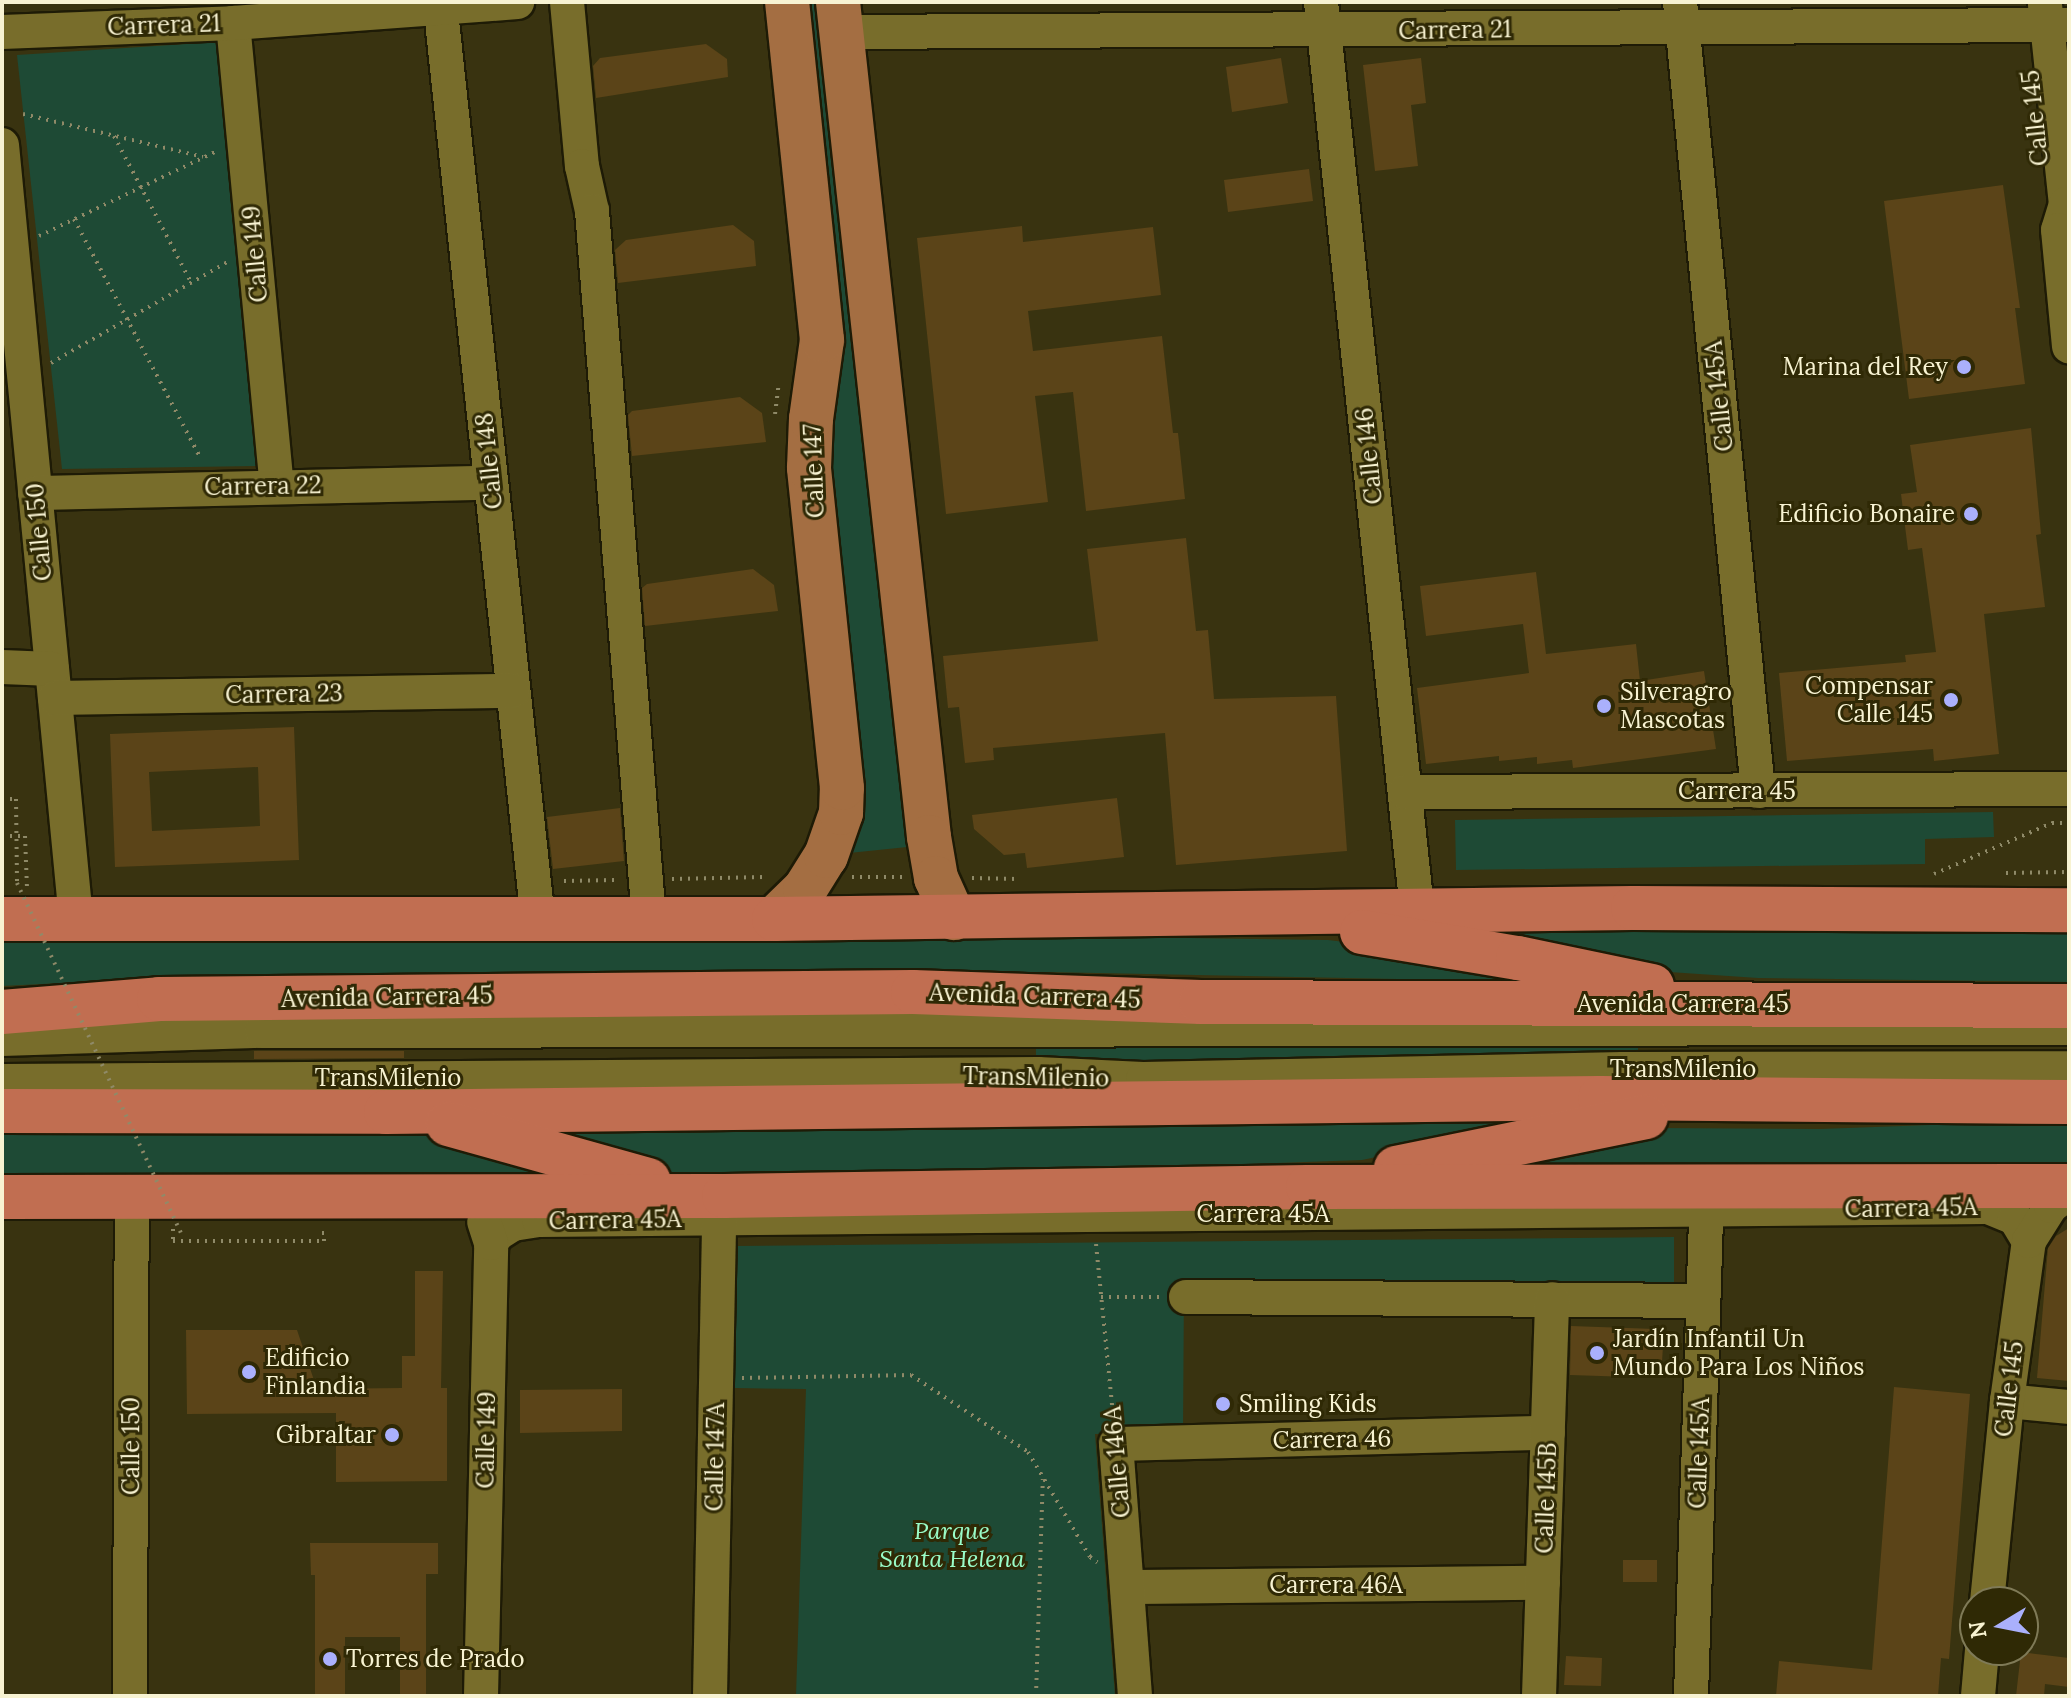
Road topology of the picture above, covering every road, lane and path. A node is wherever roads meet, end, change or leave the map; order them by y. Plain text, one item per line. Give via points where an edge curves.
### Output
1 (517, 2) edge
2 (567, 2) edge
3 (787, 2) edge
4 (441, 5) edge
5 (1681, 14) edge
6 (2042, 16) edge
7 (840, 17) edge
8 (1322, 17) edge
9 (233, 23) junction
10 (2, 32) edge
11 (23, 114) dead end
12 (114, 136) junction
13 (2, 145) edge
14 (222, 149) dead end
15 (204, 158) junction
16 (141, 187) junction
17 (74, 219) junction
18 (16, 241) edge
19 (233, 258) dead end
20 (191, 282) junction
21 (127, 320) junction
22 (2069, 346) edge
23 (46, 366) dead end
24 (17, 457) edge
25 (200, 457) dead end
26 (491, 483) junction
27 (277, 485) junction
28 (35, 493) junction
29 (2, 667) edge
30 (54, 684) junction
31 (513, 691) junction
32 (2069, 789) edge
33 (1758, 791) junction
34 (1405, 792) junction
35 (2, 799) edge
36 (2, 836) edge
37 (2069, 839) edge
38 (2069, 872) edge
39 (814, 877) junction
40 (936, 878) junction
41 (2060, 891) edge
42 (14, 906) edge
43 (1417, 910) junction
44 (1236, 914) junction
45 (954, 918) junction
46 (76, 919) junction
47 (774, 919) junction
48 (538, 920) junction
49 (649, 920) junction
50 (1736, 1004) junction
51 (2069, 1006) edge
52 (2, 1012) edge
53 (2069, 1028) edge
54 (2, 1039) edge
55 (2069, 1068) edge
56 (2, 1081) edge
57 (1731, 1099) junction
58 (2069, 1102) edge
59 (2, 1111) edge
60 (386, 1112) junction
61 (2069, 1186) edge
62 (1308, 1187) junction
63 (2069, 1193) edge
64 (459, 1196) junction
65 (2, 1197) edge
66 (132, 1197) junction
67 (722, 1207) junction
68 (1706, 1211) junction
69 (260, 1233) dead end
70 (308, 1233) dead end
71 (173, 1241) dead end
72 (2029, 1241) junction
73 (1095, 1242) dead end
74 (491, 1243) junction
75 (1101, 1297) junction
76 (1186, 1297) joint
77 (1552, 1299) junction
78 (1703, 1301) junction
79 (716, 1378) junction
80 (2007, 1401) junction
81 (2069, 1407) edge
82 (1548, 1433) junction
83 (1116, 1444) junction
84 (1043, 1477) junction
85 (1543, 1583) junction
86 (1989, 1586) edge
87 (1129, 1587) junction
88 (1981, 1666) edge
89 (130, 1696) edge
90 (481, 1696) edge
91 (710, 1696) edge
92 (1036, 1696) edge
93 (1135, 1696) edge
94 (1539, 1696) edge
95 (1691, 1696) edge
96 (1978, 1696) edge

1 - 4 street, Carrera 21
2 - 49 street via 582,166 592,211
3 - 39 main road, Calle 147 via 822,340 809,468 842,788 836,829
4 - 9 street, Carrera 21
4 - 26 street, Calle 148
5 - 6 street, Carrera 21
5 - 8 street, Carrera 21
5 - 33 street, Calle 145A
6 - 22 street, Calle 145 via 2066,204 2058,230
7 - 8 street, Carrera 21
7 - 40 main road
8 - 34 street, Calle 146
9 - 10 street, Carrera 21
9 - 27 street, Calle 149
11 - 12 path
12 - 15 path
12 - 16 path
13 - 18 street, Calle 150
14 - 15 path
15 - 16 path
16 - 17 path
16 - 20 path
17 - 18 path
17 - 21 path
18 - 24 street, Calle 150
19 - 20 path
20 - 21 path
21 - 23 path
21 - 25 path
24 - 28 street, Calle 150
26 - 27 street, Carrera 22
26 - 31 street, Calle 148
27 - 28 street, Carrera 22
28 - 30 street, Calle 150
29 - 30 street, Carrera 23
30 - 31 street, Carrera 23
30 - 46 street, Calle 150
31 - 48 street, Calle 148
32 - 33 street, Carrera 45
33 - 34 street, Carrera 45
34 - 43 street, Calle 146
35 - 69 path, bridge via 16,799 17,883 181,1233
36 - 42 path, bridge via 25,836
37 - 38 path, bridge
38 - 41 path
39 - 40 path
39 - 47 main road, Calle 147
40 - 45 main road
41 - 43 highway
42 - 46 highway
43 - 44 highway
44 - 45 highway
44 - 50 highway via 1504,955
45 - 47 highway
46 - 48 highway
47 - 49 highway
48 - 49 highway
50 - 51 highway, Avenida Carrera 45
50 - 52 highway, Avenida Carrera 45 via 1201,1002 913,992 159,999
53 - 54 street, TransMilenio via 278,1031
55 - 56 street, TransMilenio via 1623,1069 1143,1079 1038,1074
57 - 58 highway
57 - 60 highway
57 - 62 highway
59 - 60 highway
60 - 67 highway via 460,1127
61 - 62 highway
62 - 67 highway
63 - 72 street, Calle 145 via 2051,1206
64 - 66 highway
64 - 67 highway
64 - 74 street, Calle 149 via 480,1216
65 - 66 highway
66 - 89 street, Calle 150
67 - 68 street, Carrera 45A
67 - 74 street, Carrera 45A via 528,1221 513,1224
67 - 79 street, Calle 147A
68 - 72 street, Carrera 45A via 1988,1207 2015,1218
68 - 78 street, Calle 145A
70 - 71 path via 324,1233 324,1241
72 - 80 street, Calle 145
73 - 75 path, Calle 146A
74 - 90 street, Calle 149
75 - 76 path
75 - 83 path, Calle 146A
76 - 77 street
77 - 78 street
77 - 82 street, Calle 145B
78 - 95 street, Calle 145A
79 - 84 path via 911,1375 1028,1452
79 - 91 street, Calle 147A
80 - 81 street
80 - 86 street, Calle 145
82 - 83 street, Carrera 46
82 - 85 street, Calle 145B
83 - 87 street, Calle 146A
84 - 87 path via 1090,1557
84 - 92 path
85 - 87 street, Carrera 46A
85 - 94 street, Calle 145B
87 - 93 street, Calle 146A
88 - 96 street

